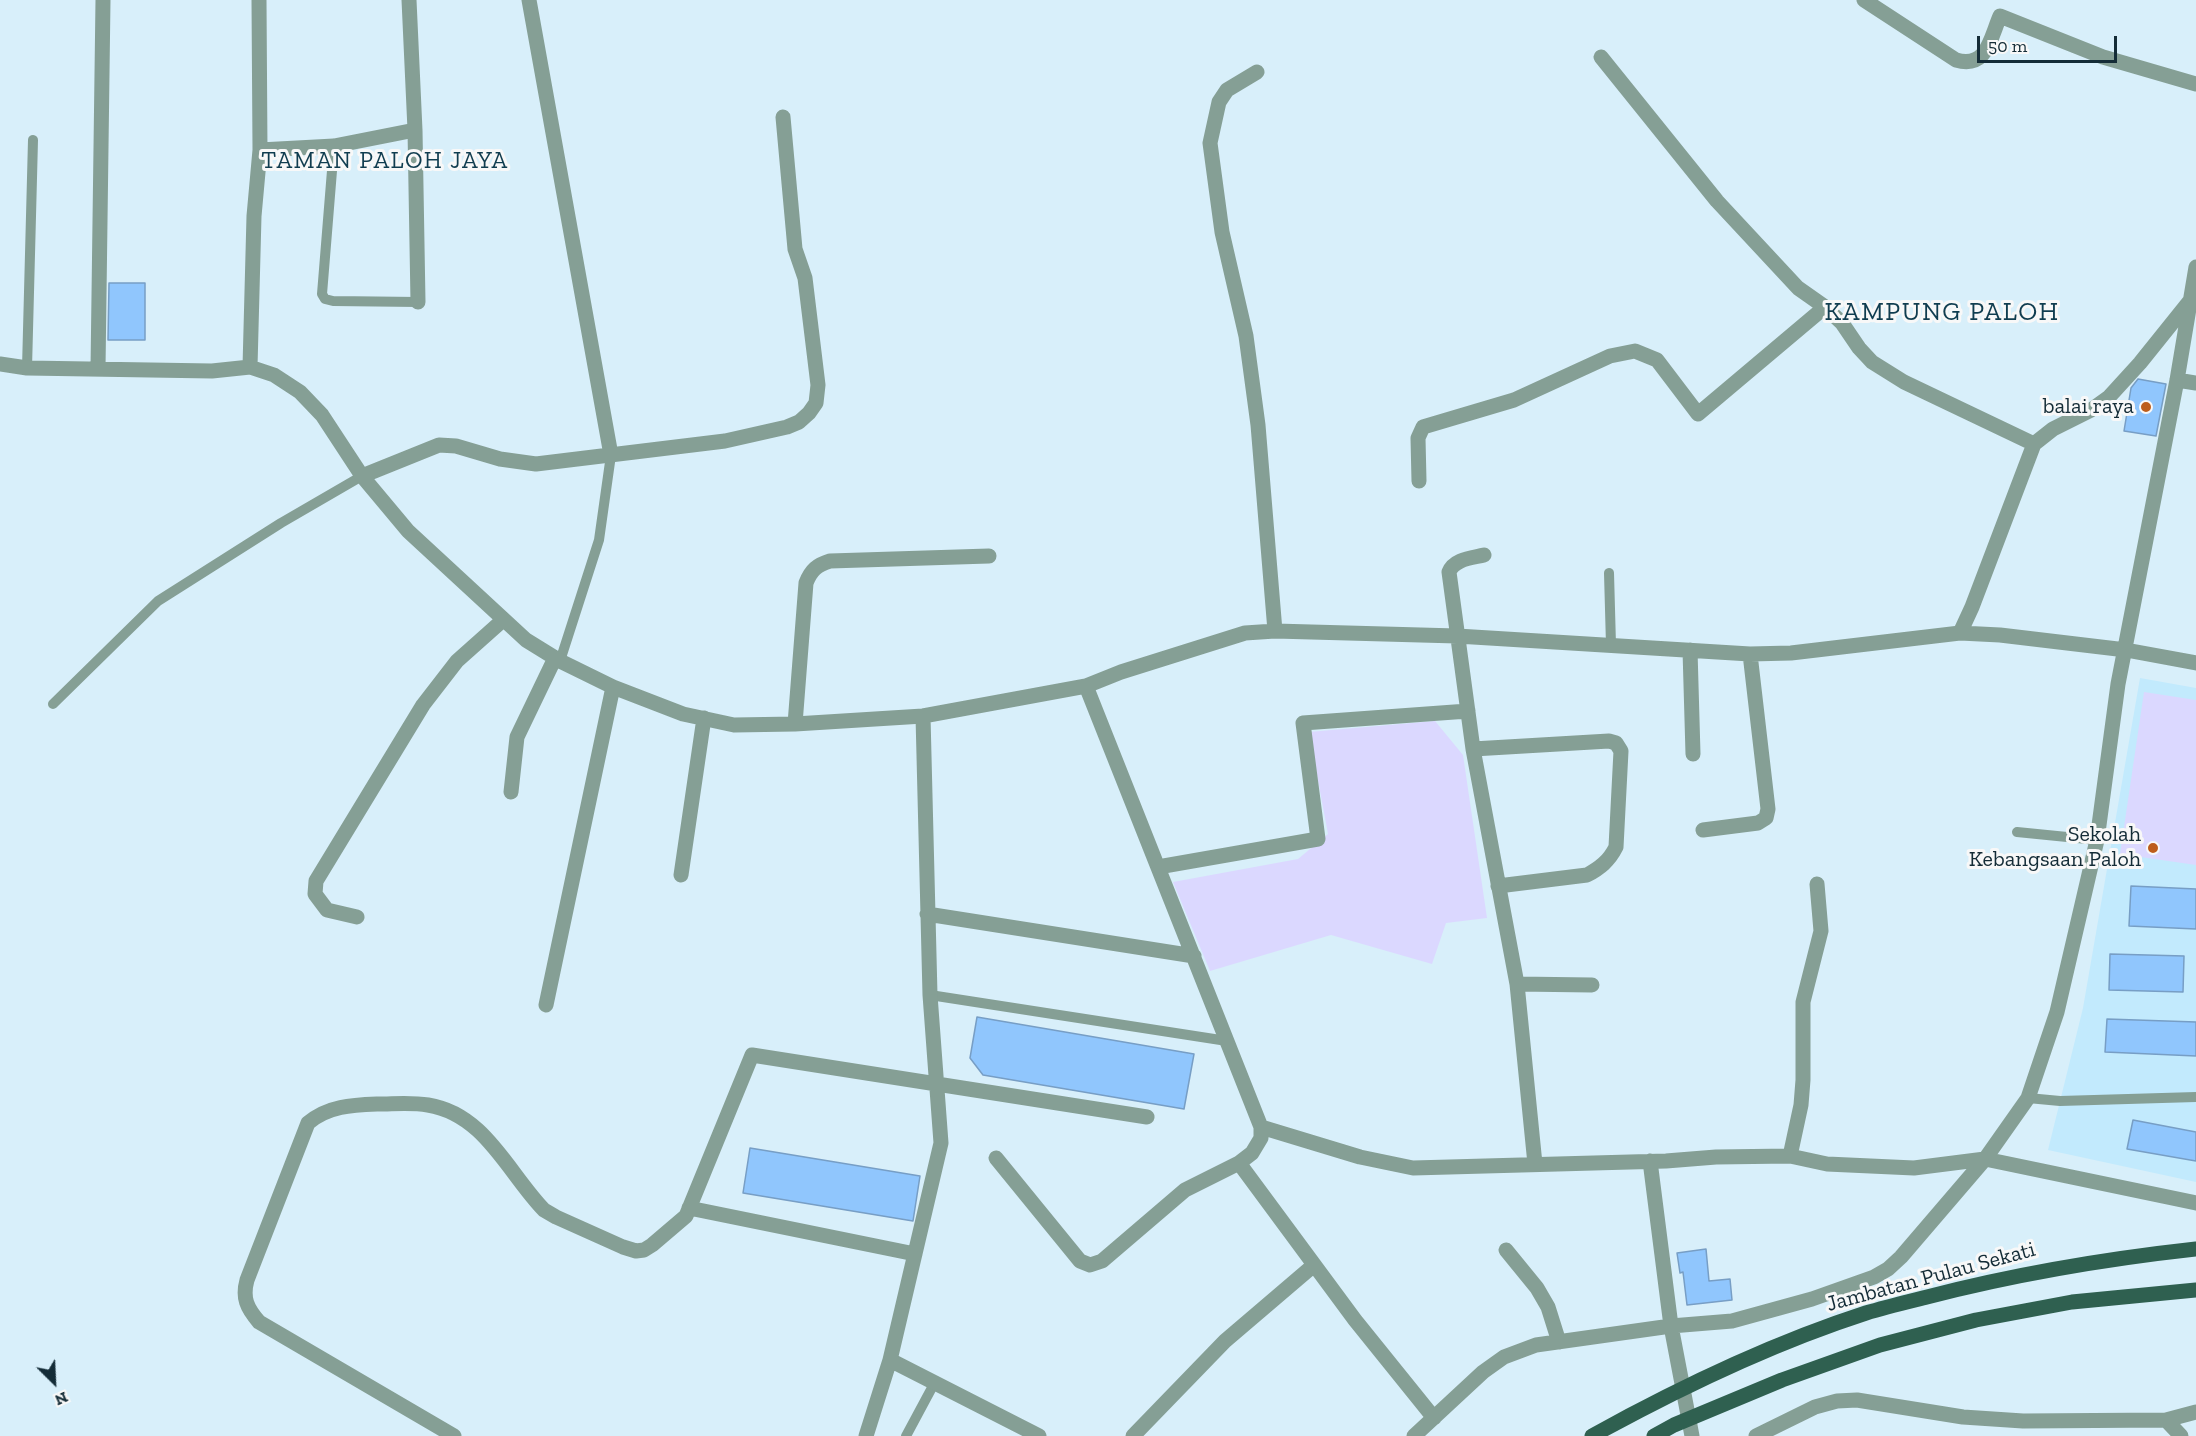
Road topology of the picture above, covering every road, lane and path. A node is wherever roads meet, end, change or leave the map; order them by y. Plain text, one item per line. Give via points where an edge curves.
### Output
1 (103, 0) edge
2 (259, 0) edge
3 (409, 0) edge
4 (529, 0) edge
5 (1864, 0) edge
6 (1601, 57) dead end
7 (1257, 72) dead end
8 (2196, 84) edge
9 (783, 117) dead end
10 (415, 130) junction
11 (33, 140) dead end
12 (334, 146) junction
13 (260, 150) junction
14 (2196, 267) edge
15 (2193, 298) edge
16 (418, 302) joint
17 (1825, 308) junction
18 (0, 364) edge
19 (250, 367) junction
20 (27, 368) junction
21 (98, 369) junction
22 (2177, 380) junction
23 (2196, 383) edge
24 (2034, 444) junction
25 (611, 455) junction
26 (362, 476) junction
27 (1419, 481) dead end
28 (1484, 555) dead end
29 (988, 556) dead end
30 (1609, 573) dead end
31 (503, 621) junction
32 (1275, 631) junction
33 (1960, 633) junction
34 (1457, 636) junction
35 (1611, 645) junction
36 (1690, 650) junction
37 (2126, 650) junction
38 (1750, 654) junction
39 (557, 659) junction
40 (2196, 663) edge
41 (1086, 686) junction
42 (613, 687) junction
43 (52, 704) dead end
44 (1468, 711) junction
45 (923, 716) junction
46 (704, 718) junction
47 (795, 724) junction
48 (1473, 749) junction
49 (1693, 754) dead end
50 (511, 792) dead end
51 (1703, 830) dead end
52 (2018, 832) dead end
53 (2097, 840) junction
54 (1158, 867) junction
55 (681, 875) dead end
56 (1817, 884) dead end
57 (1498, 886) junction
58 (927, 914) junction
59 (357, 917) dead end
60 (1194, 956) junction
61 (1517, 984) junction
62 (1592, 985) dead end
63 (930, 995) junction
64 (546, 1005) dead end
65 (1227, 1041) junction
66 (936, 1085) junction
67 (2196, 1097) edge
68 (2028, 1098) junction
69 (1147, 1117) dead end
70 (1261, 1127) junction
71 (1790, 1156) junction
72 (996, 1158) dead end
73 (1985, 1159) junction
74 (1650, 1161) junction
75 (1239, 1163) junction
76 (1535, 1164) junction
77 (2196, 1203) edge
78 (689, 1208) junction
79 (2196, 1249) edge
80 (1506, 1250) dead end
81 (915, 1254) junction
82 (1314, 1265) junction
83 (2196, 1290) edge
84 (1671, 1326) junction
85 (1559, 1342) junction
86 (890, 1360) junction
87 (935, 1382) junction
88 (2196, 1412) edge
89 (1434, 1418) junction
90 (2166, 1420) junction
91 (454, 1436) edge
92 (866, 1436) edge
93 (906, 1436) edge
94 (1039, 1436) edge
95 (1133, 1436) edge
96 (1414, 1436) edge
97 (1592, 1436) edge
98 (1654, 1436) edge
99 (1692, 1436) edge
100 (1756, 1436) edge
101 (2181, 1436) edge

1 - 21 street
2 - 13 street
3 - 10 street
4 - 25 street
5 - 8 street via 1956,60 1977,60 1985,52 2000,16 2103,57
6 - 17 street via 1717,201 1798,288
7 - 32 street via 1227,90 1219,102 1210,143 1222,232 1246,336 1258,425
9 - 25 street via 795,249 805,278 817,373 816,403 804,417 787,427 724,441
10 - 12 street
10 - 16 street
11 - 20 lane
12 - 13 street
12 - 16 lane via 321,294 333,301
13 - 19 street
14 - 15 street
15 - 22 street
15 - 24 street via 2109,397 2052,429
17 - 24 street via 1872,362 1904,382
17 - 27 street via 1698,414 1657,360 1635,351 1610,356 1514,400 1423,426 1418,438
18 - 20 street
19 - 21 street via 212,371
19 - 26 street via 274,375 300,392 322,415
20 - 21 street
22 - 23 street
22 - 37 street
24 - 33 street
25 - 26 street via 536,464 439,445
25 - 39 lane via 599,540
26 - 31 street via 408,531
26 - 43 lane via 158,601
28 - 34 street via 1462,560 1449,572
29 - 47 street via 830,561 819,565 806,583
30 - 35 lane
31 - 39 street
31 - 59 street via 457,661 423,705 316,881 315,894 327,910
32 - 34 street
32 - 41 street via 1245,633
33 - 37 street
33 - 38 street via 1791,653
34 - 35 street
34 - 44 street
35 - 36 street
36 - 38 street
36 - 49 street
37 - 40 street
37 - 53 street
38 - 51 street via 1766,818 1758,823
39 - 42 street
39 - 50 street via 517,737
41 - 45 street
41 - 54 street
42 - 46 street
42 - 64 street
44 - 48 street
44 - 54 street via 1303,723 1318,839
45 - 47 street
45 - 58 street
46 - 47 street via 734,724
46 - 55 street
48 - 57 street
48 - 57 street via 1609,741 1621,751 1616,848 1610,859 1587,875
52 - 53 lane
53 - 68 street via 2057,1012
54 - 60 street
56 - 71 street via 1821,931 1803,1002 1801,1105
57 - 61 street
58 - 60 street
58 - 63 street
60 - 65 street
61 - 62 street
61 - 76 street
63 - 65 lane
63 - 66 street
65 - 70 street
66 - 69 street
66 - 78 street via 752,1055
66 - 81 street via 940,1143
67 - 68 lane via 2060,1101
68 - 73 street
70 - 75 street via 1261,1138
70 - 76 street via 1360,1157 1413,1168
71 - 73 street via 1827,1164 1914,1168
71 - 74 street
72 - 75 street via 1080,1261 1090,1265 1101,1262 1185,1190
73 - 77 street
73 - 84 street via 1901,1257 1874,1277 1732,1321
74 - 76 street
74 - 84 street
75 - 82 street
78 - 81 street
78 - 91 street via 652,1245 636,1251 544,1210 488,1139 449,1110 414,1104 350,1105 308,1123 247,1280 244,1299 249,1310 259,1322
79 - 97 main road, Jambatan Pulau Sekati, bridge via 2063,1267 1866,1313 1787,1342 1664,1396
80 - 85 street via 1548,1307
81 - 86 street
82 - 89 street
82 - 95 street via 1202,1363
83 - 98 main road, bridge via 2072,1302 1976,1320 1880,1345 1782,1380
84 - 85 street
84 - 99 street
85 - 89 street via 1536,1345 1504,1357
86 - 87 street
86 - 92 street
87 - 93 lane
87 - 94 street
88 - 90 street
89 - 96 street
90 - 100 street via 2023,1421 1963,1417 1857,1400 1815,1407
90 - 101 street

